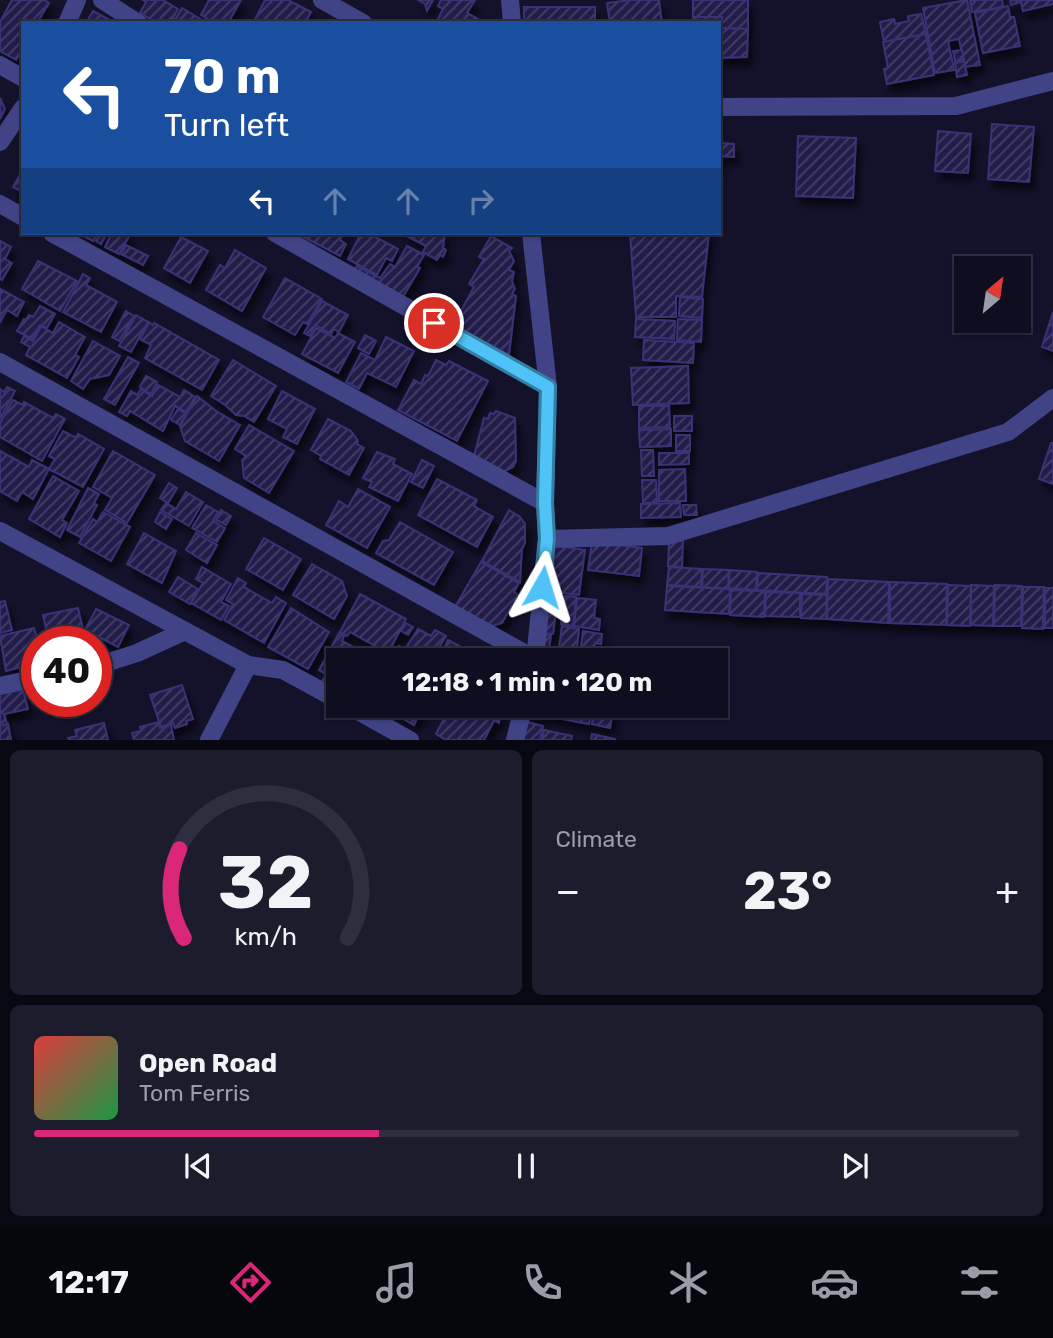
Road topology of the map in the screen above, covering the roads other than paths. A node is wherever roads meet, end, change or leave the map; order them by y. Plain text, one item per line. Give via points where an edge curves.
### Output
1 (78, 0) edge
2 (102, 0) edge
3 (322, 0) edge
4 (510, 0) edge
5 (68, 21) edge
6 (135, 21) edge
7 (359, 21) edge
8 (512, 21) edge
9 (0, 65) edge
10 (21, 77) edge
11 (1053, 81) edge
12 (721, 107) edge
13 (21, 111) edge
14 (0, 142) edge
15 (0, 204) edge
16 (21, 216) edge
17 (56, 235) edge
18 (279, 235) edge
19 (528, 235) edge
20 (0, 362) edge
21 (548, 387) junction
22 (1053, 398) edge
23 (545, 503) junction
24 (0, 531) edge
25 (547, 539) junction
26 (185, 631) junction
27 (515, 648) edge
28 (536, 648) edge
29 (112, 661) edge
30 (248, 665) junction
31 (21, 681) edge
32 (0, 686) edge
33 (326, 693) edge
34 (370, 718) edge
35 (521, 718) edge
36 (209, 740) edge
37 (410, 740) edge
38 (515, 740) edge

1 - 5 street
2 - 6 street
3 - 7 street
4 - 8 street
9 - 10 street
11 - 12 street via 956,106
13 - 14 street
15 - 16 street
17 - 23 street
18 - 21 street
19 - 21 street
20 - 27 street
21 - 23 street
22 - 25 street via 1008,432 668,536
23 - 25 street
24 - 26 street
25 - 28 street
26 - 29 street
26 - 30 street
30 - 33 street via 283,670
30 - 36 street
31 - 32 street
34 - 37 street
35 - 38 street

